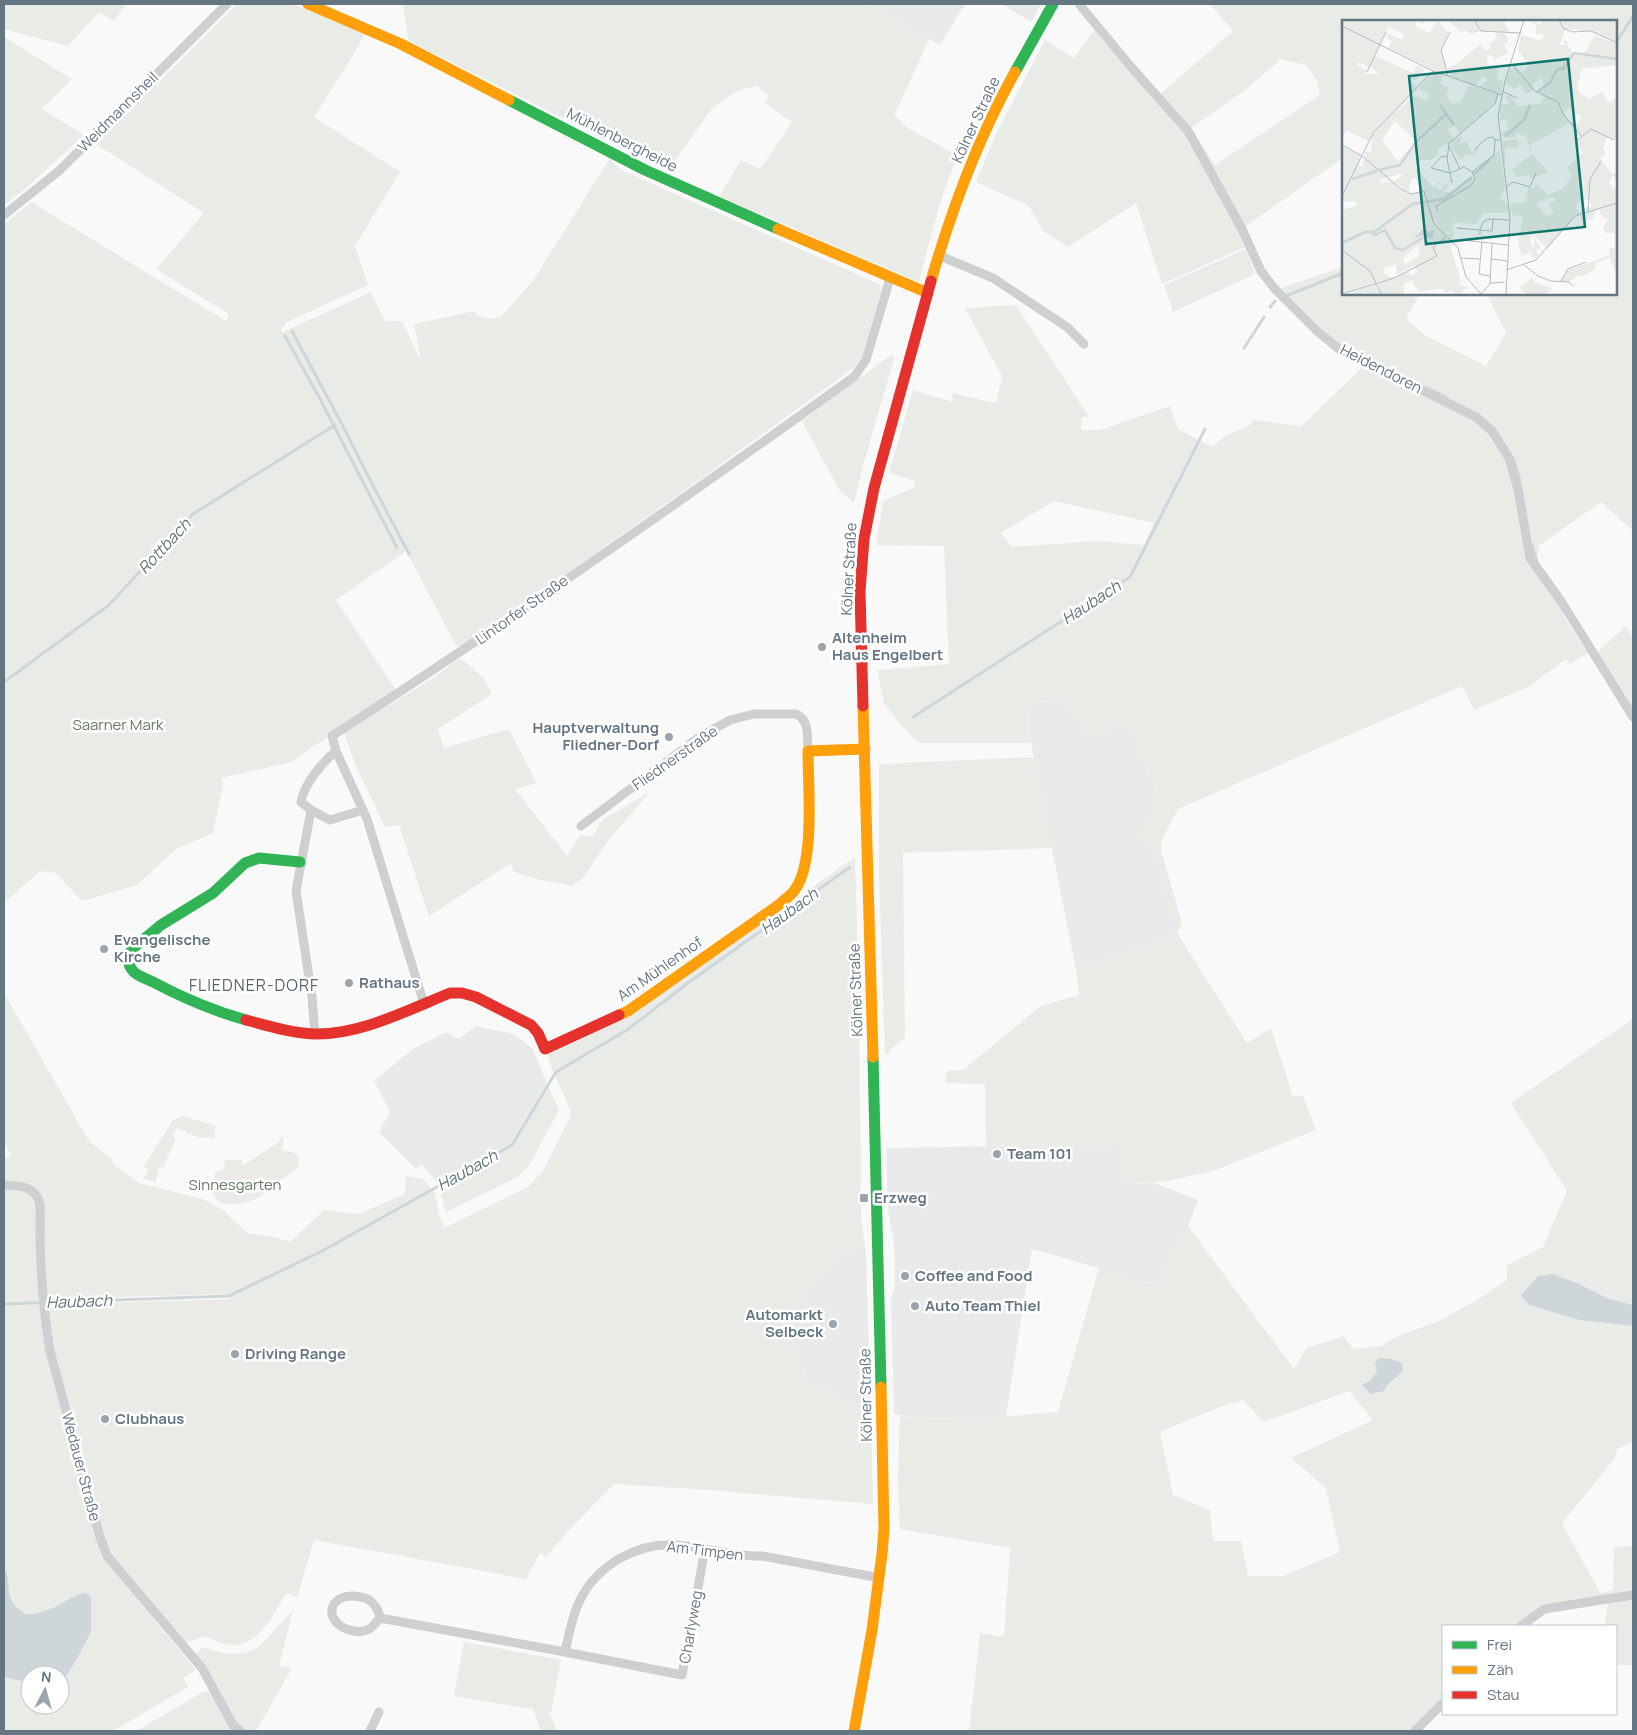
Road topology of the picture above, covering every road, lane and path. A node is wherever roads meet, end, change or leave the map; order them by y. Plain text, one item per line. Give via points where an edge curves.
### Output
1 (228, 4) edge
2 (308, 4) edge
3 (1053, 4) edge
4 (1079, 4) edge
5 (4, 215) edge
6 (938, 255) junction
7 (890, 278) junction
8 (928, 293) junction
9 (1084, 344) dead end
10 (1633, 717) edge
11 (865, 748) junction
12 (336, 751) junction
13 (808, 751) junction
14 (311, 810) junction
15 (363, 810) junction
16 (582, 826) dead end
17 (300, 862) junction
18 (424, 1004) junction
19 (315, 1034) junction
20 (4, 1185) edge
21 (705, 1549) junction
22 (880, 1578) junction
23 (1633, 1595) edge
24 (380, 1618) junction
25 (1522, 1625) edge
26 (565, 1652) junction
27 (1442, 1704) edge
28 (379, 1712) dead end
29 (240, 1731) edge
30 (370, 1731) edge
31 (854, 1731) edge
32 (1415, 1731) edge

1 - 5 street, Weidmannsheil via 60,170
2 - 7 street, Mühlenbergheide via 401,44 645,170
3 - 6 street, Kölner Straße via 992,116
4 - 10 street, Heidendoren via 1188,131 1242,229 1261,271 1274,288 1339,349 1476,417 1492,431 1509,458 1516,481 1530,558 1561,601
6 - 8 street, Kölner Straße
6 - 9 street via 993,278 1067,327
7 - 8 street, Mühlenbergheide
7 - 12 street, Lintorfer Straße via 866,360 854,377 583,568 332,736
8 - 11 street, Kölner Straße via 868,510 862,548 860,588
11 - 13 street
11 - 22 street, Kölner Straße via 883,1473 884,1529
12 - 14 street via 322,762 302,794 302,802
12 - 15 street
13 - 16 street, Fliednerstraße via 806,723 796,714 754,714 730,720 698,738
13 - 18 street, Am Mühlenhof via 808,844 805,869 796,889 780,904 628,1011 545,1049 531,1025 476,997 462,992 450,993
14 - 15 street via 330,820
14 - 17 street
15 - 18 street
17 - 19 street via 296,896
17 - 19 street, Am Mühlenhof via 259,858 245,863 213,893 161,925 132,949 128,964 133,971 172,992 219,1012 269,1028
18 - 19 street, Am Mühlenhof via 363,1028
20 - 29 street, Wedauer Straße via 24,1186 35,1194 40,1204 40,1261 50,1351 100,1538 108,1556 202,1668
21 - 22 street, Am Timpen
21 - 26 street, Am Timpen via 665,1544 636,1550 612,1563 580,1599
21 - 26 street, Charlyweg via 682,1675
22 - 31 street, Kölner Straße
23 - 25 street via 1544,1609
24 - 24 street via 376,1607 365,1598 350,1595 334,1604 332,1616 344,1629 362,1632
24 - 26 street
27 - 32 street
28 - 30 street

